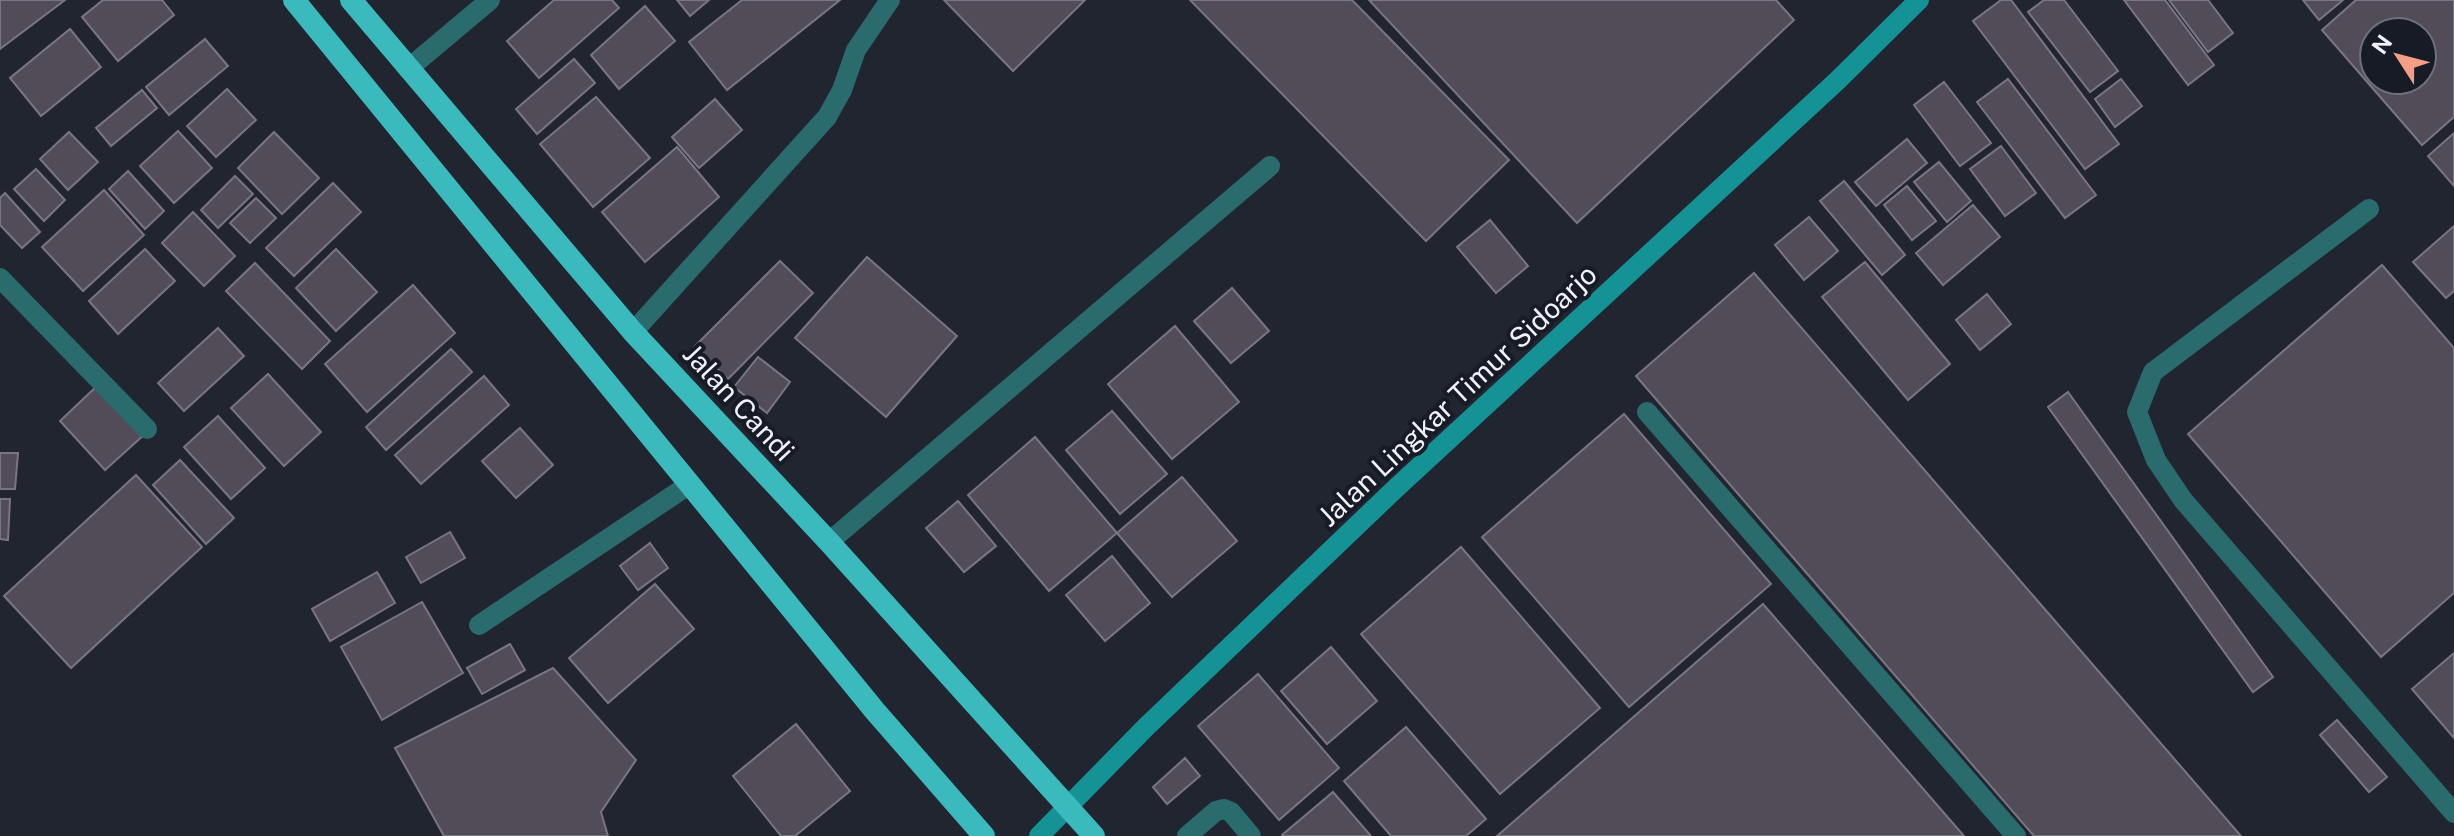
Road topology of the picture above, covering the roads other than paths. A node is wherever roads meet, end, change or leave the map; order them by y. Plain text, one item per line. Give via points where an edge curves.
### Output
1 (294, 0) edge
2 (351, 0) edge
3 (490, 0) edge
4 (890, 0) edge
5 (1919, 0) edge
6 (408, 69) junction
7 (1270, 166) dead end
8 (2369, 209) dead end
9 (0, 278) edge
10 (633, 332) junction
11 (1647, 412) dead end
12 (147, 429) dead end
13 (690, 484) junction
14 (829, 542) junction
15 (479, 625) dead end
16 (1069, 807) junction
17 (2454, 813) edge
18 (984, 836) edge
19 (1039, 836) edge
20 (1094, 836) edge
21 (1187, 836) edge
22 (1251, 836) edge
23 (2016, 836) edge

1 - 13 highway
2 - 6 highway, Jalan Candi
3 - 6 street
4 - 10 street via 856,50 827,117
5 - 16 main road, Jalan Lingkar Timur Sidoarjo via 1372,510
6 - 10 highway, Jalan Candi
7 - 14 street
8 - 17 street via 2153,372 2137,412 2156,460 2183,500
9 - 12 street
10 - 14 highway, Jalan Candi
11 - 23 street
13 - 15 street
13 - 18 highway
14 - 16 highway, Jalan Candi
16 - 19 main road, Jalan Lingkar Timur Sidoarjo
16 - 20 highway, Jalan Candi
21 - 22 street via 1224,809

